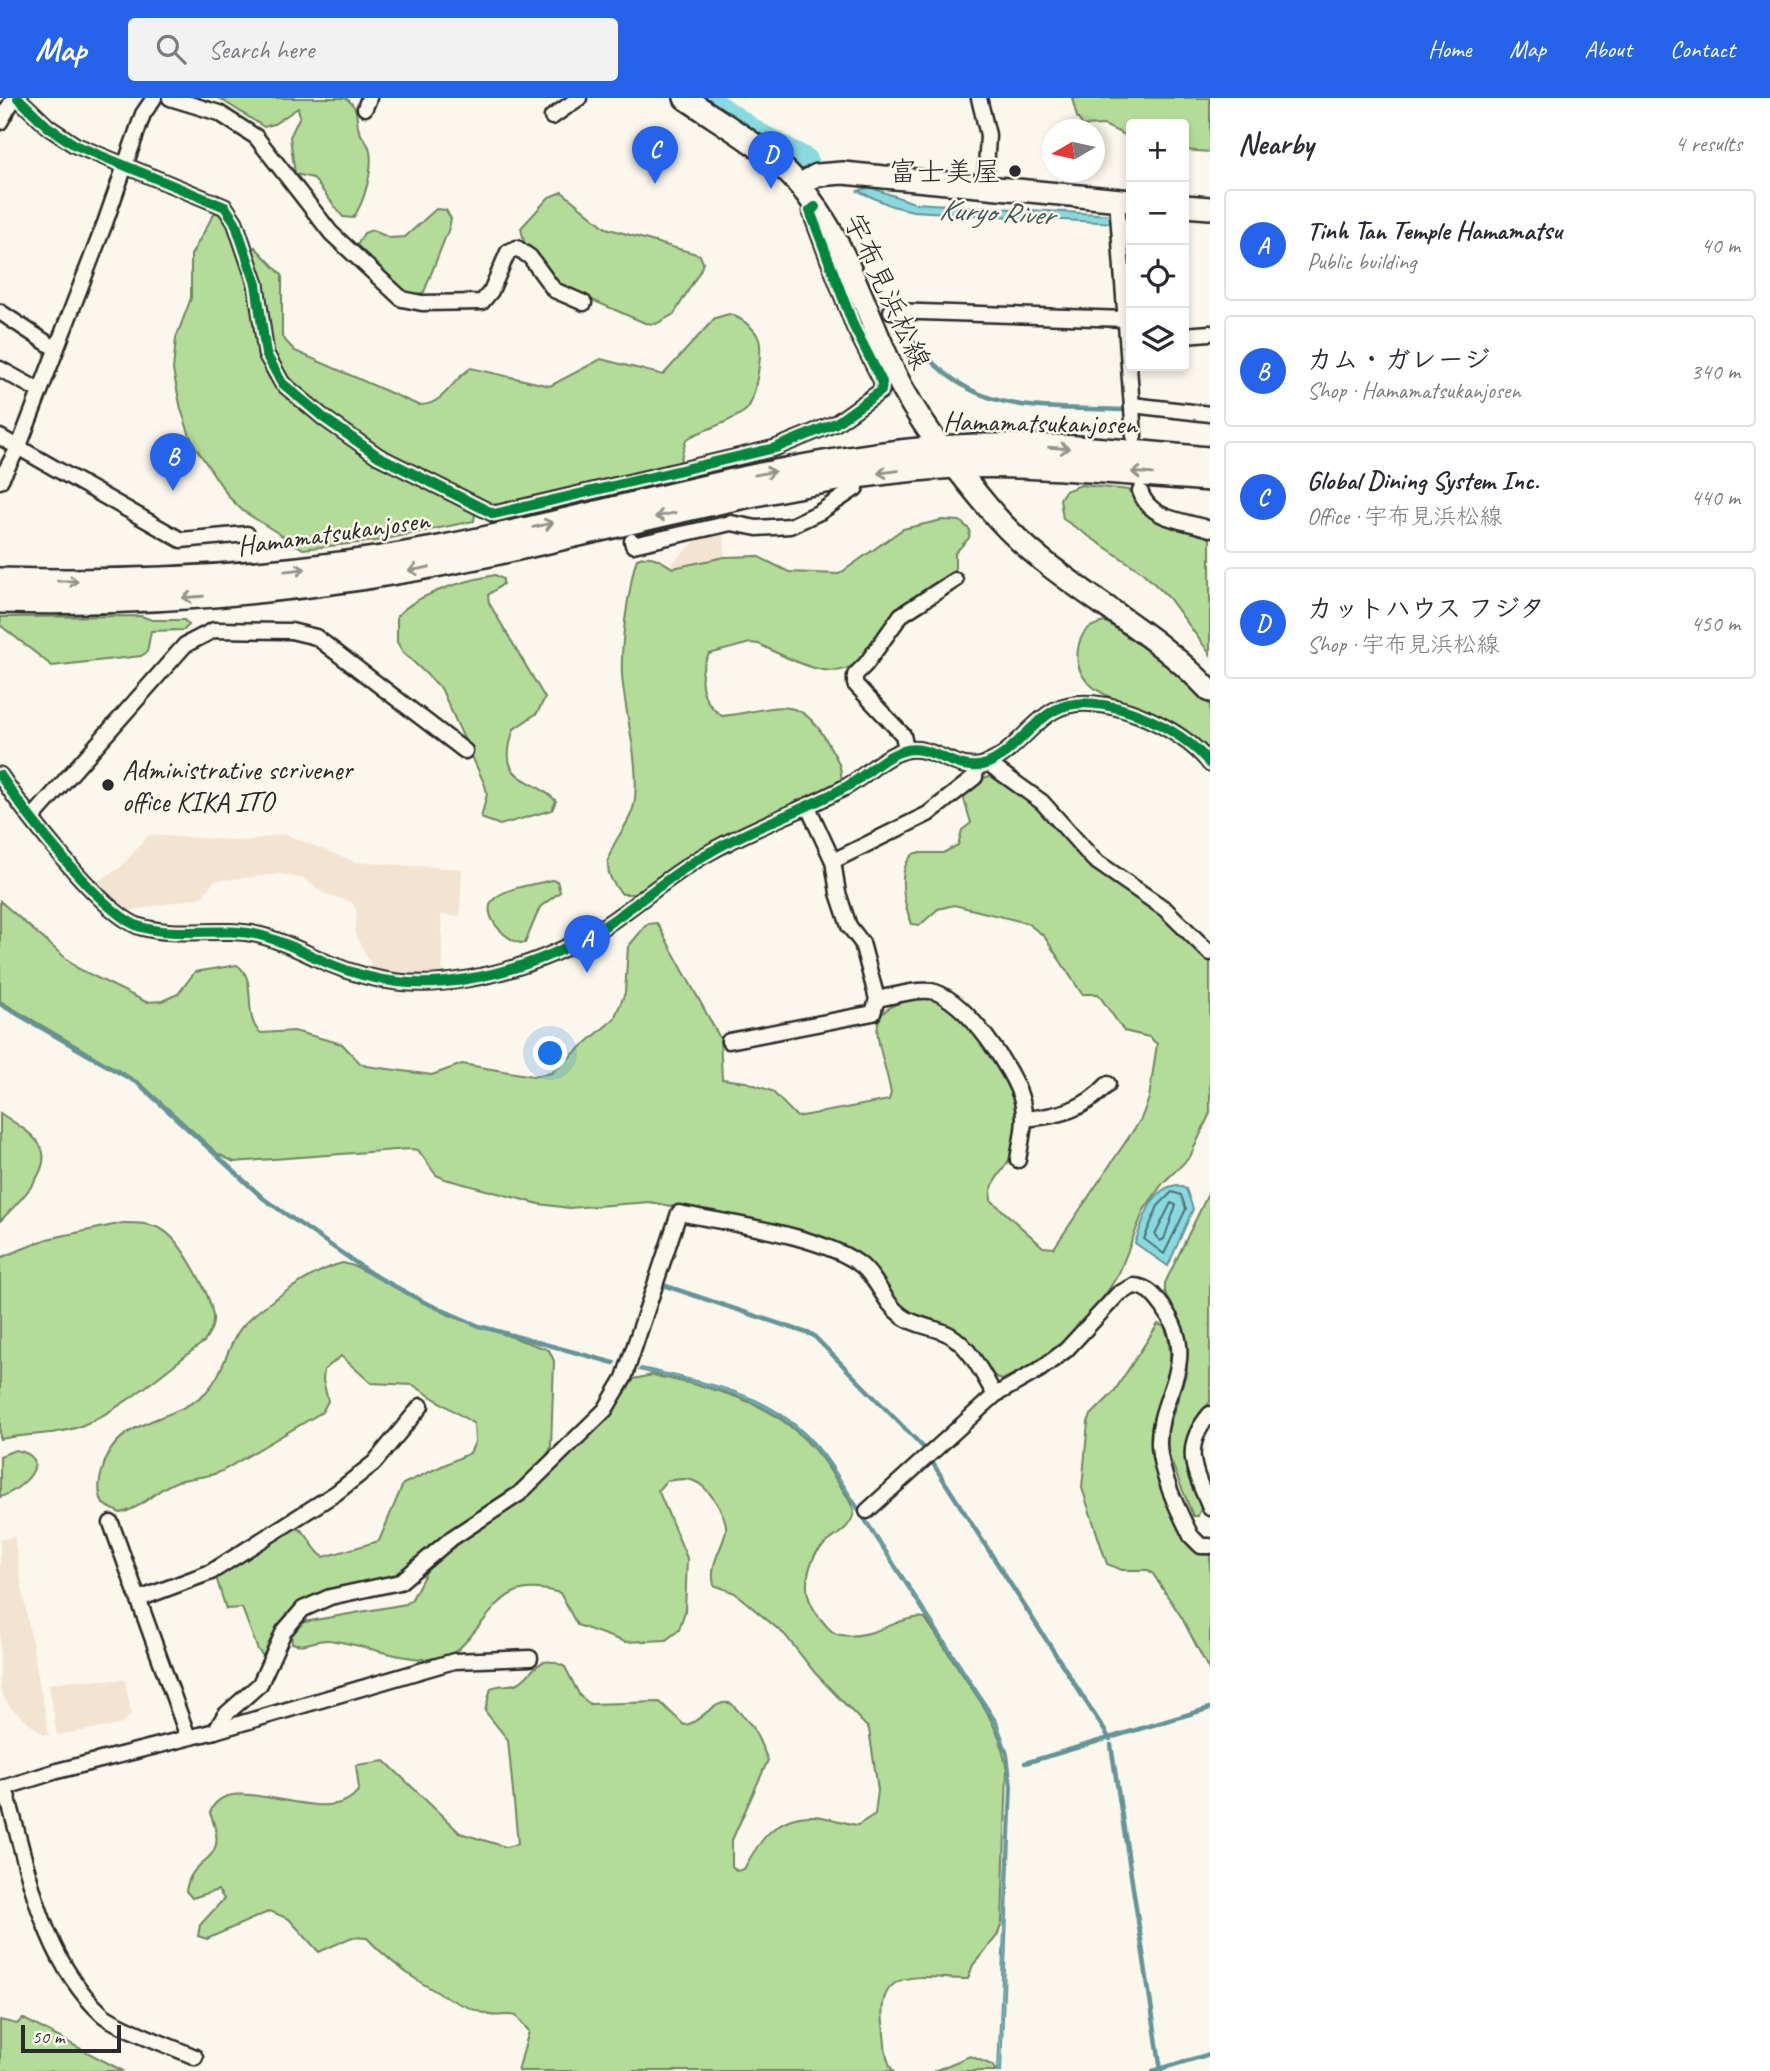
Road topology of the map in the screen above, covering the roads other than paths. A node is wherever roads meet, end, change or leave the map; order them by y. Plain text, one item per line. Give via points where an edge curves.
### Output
1 (16, 98) edge
2 (154, 98) edge
3 (170, 98) edge
4 (579, 98) edge
5 (685, 98) edge
6 (979, 98) edge
7 (552, 117) dead end
8 (0, 122) edge
9 (124, 166) junction
10 (799, 185) junction
11 (985, 187) junction
12 (1189, 206) edge
13 (815, 207) junction
14 (1210, 208) edge
15 (1121, 210) edge
16 (584, 303) dead end
17 (891, 311) dead end
18 (0, 312) edge
19 (1125, 319) junction
20 (1126, 324) edge
21 (1210, 333) edge
22 (1189, 335) edge
23 (56, 349) junction
24 (0, 369) edge
25 (1130, 371) edge
26 (40, 391) junction
27 (1132, 405) junction
28 (1210, 414) edge
29 (1134, 436) dead end
30 (0, 437) edge
31 (19, 446) junction
32 (949, 457) junction
33 (1210, 459) edge
34 (1210, 479) edge
35 (0, 481) edge
36 (856, 488) dead end
37 (724, 492) junction
38 (1140, 492) dead end
39 (1210, 529) edge
40 (247, 534) dead end
41 (632, 541) dead end
42 (0, 580) edge
43 (955, 580) dead end
44 (0, 601) edge
45 (1210, 691) edge
46 (905, 749) junction
47 (466, 751) dead end
48 (1210, 764) edge
49 (982, 765) junction
50 (0, 775) edge
51 (808, 807) junction
52 (32, 818) junction
53 (833, 861) junction
54 (1210, 953) edge
55 (877, 999) junction
56 (729, 1041) dead end
57 (1108, 1084) dead end
58 (1024, 1119) junction
59 (1018, 1160) dead end
60 (995, 1395) junction
61 (421, 1406) dead end
62 (1210, 1414) edge
63 (1210, 1508) edge
64 (867, 1511) dead end
65 (111, 1523) dead end
66 (1210, 1546) edge
67 (139, 1599) junction
68 (530, 1658) dead end
69 (215, 1731) junction
70 (188, 1737) junction
71 (3, 1789) edge
72 (195, 2057) dead end

1 - 8 street
1 - 9 street via 75,145
2 - 9 street via 143,114
3 - 16 street via 219,113 256,137 331,233 402,299 482,302 508,252 517,248 530,257 554,290
4 - 7 street
5 - 10 main road, 宇布見浜松線 via 772,159
6 - 11 street via 988,135
9 - 23 street
9 - 37 street via 217,203 231,214 256,285 269,365 282,383 350,438 407,471 494,514 620,487
10 - 11 main road via 807,178 830,173
10 - 13 main road, 宇布見浜松線
11 - 15 main road
12 - 14 main road
13 - 32 main road, 宇布見浜松線 via 845,255 895,373
13 - 37 street via 810,211 854,327 882,382 881,391 816,433 775,448
15 - 19 street
17 - 19 street
18 - 23 street
19 - 20 street
21 - 22 street
23 - 26 street
24 - 26 street
25 - 27 street
26 - 31 street
27 - 28 street
27 - 29 street
30 - 31 street
31 - 35 street
31 - 40 street via 181,540
32 -> 33 main road, Hamamatsukanjosen via 1026,446
34 -> 32 main road, Hamamatsukanjosen
32 - 37 main road, Hamamatsukanjosen via 848,477
32 - 45 main road, 宇布見浜松線 via 989,509 1029,550 1164,647
36 - 37 street via 790,526 757,528
37 - 41 street via 633,545
42 -> 37 main road, Hamamatsukanjosen via 182,579 351,563
37 -> 44 main road, Hamamatsukanjosen via 470,559 329,583 155,599
38 - 39 street via 1156,513
43 - 46 street via 901,615 855,675 855,684 903,735
46 - 49 street via 919,749 964,766
46 - 51 street
47 - 52 street via 316,637 291,631 214,630 185,645
48 - 49 street via 1190,743 1157,723 1086,702 1052,711
49 - 53 street via 975,777 935,810
49 - 54 street via 1042,803 1094,860 1165,909
50 - 52 street
51 - 52 street via 709,852 603,926 550,954 477,977 415,985 366,978 254,934 156,930 131,924 105,904
51 - 53 street
53 - 55 street via 838,893 849,926 862,943
55 - 56 street via 873,1013
55 - 58 street via 932,991 976,1024 1018,1088
57 - 58 street via 1082,1107
58 - 59 street
60 - 64 street
60 - 66 street via 1066,1350 1125,1288 1150,1291 1172,1324 1179,1354 1179,1370 1160,1428 1159,1452 1191,1536 1201,1546
60 - 69 street via 956,1338 894,1310 875,1278 860,1264 804,1239 679,1213 624,1378 605,1410 519,1494 452,1538 400,1582 330,1597 303,1609 284,1631 260,1684 225,1715
61 - 67 street via 374,1463 336,1493 211,1573
62 - 63 street via 1196,1432 1192,1456
65 - 67 street
67 - 70 street
68 - 69 street via 454,1661
69 - 70 street
70 - 71 street
71 - 72 street via 46,1931 62,1963 103,2015

